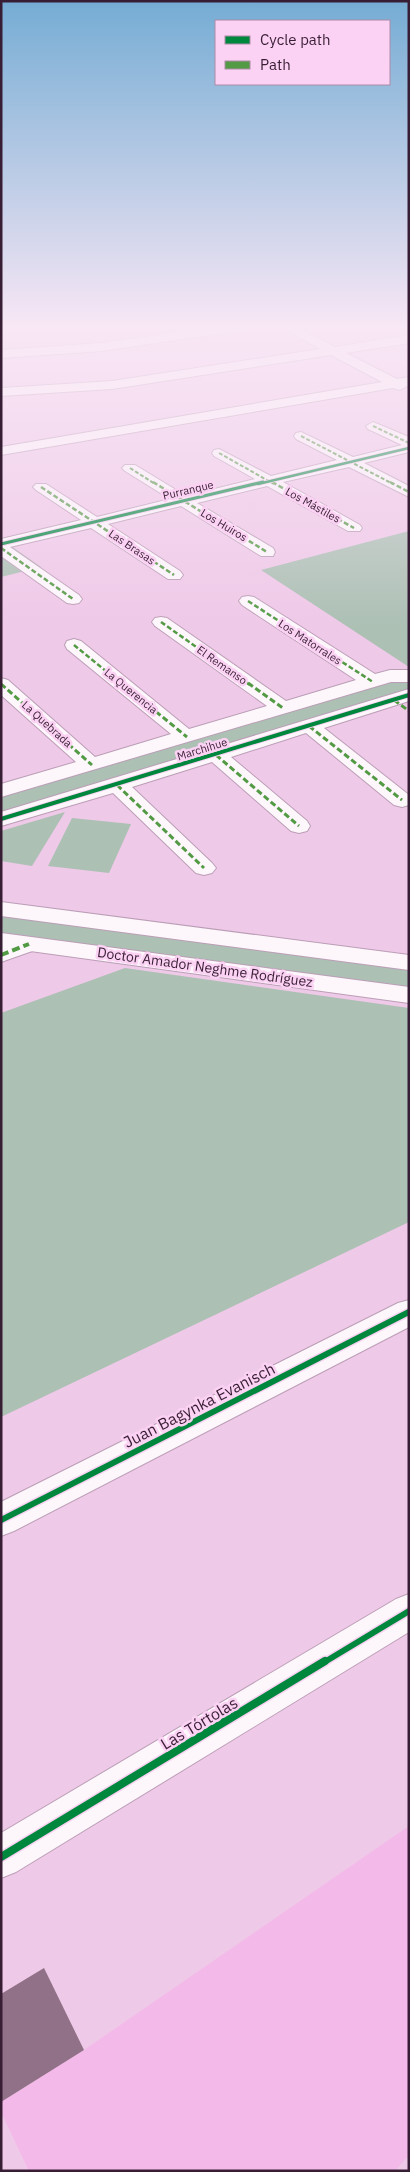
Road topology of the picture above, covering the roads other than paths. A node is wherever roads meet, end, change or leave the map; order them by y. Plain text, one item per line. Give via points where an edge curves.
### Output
1 (152, 425) edge
2 (373, 426) dead end
3 (9, 434) dead end
4 (301, 436) dead end
5 (409, 443) edge
6 (24, 447) junction
7 (409, 448) edge
8 (1, 451) edge
9 (219, 453) dead end
10 (351, 462) junction
11 (130, 468) dead end
12 (270, 481) junction
13 (41, 487) dead end
14 (409, 492) edge
15 (184, 501) junction
16 (94, 522) junction
17 (354, 528) dead end
18 (1, 544) edge
19 (1, 548) edge
20 (267, 552) dead end
21 (174, 575) dead end
22 (73, 600) dead end
23 (248, 601) dead end
24 (161, 622) dead end
25 (74, 645) dead end
26 (409, 676) edge
27 (373, 682) junction
28 (2, 684) edge
29 (404, 702) edge
30 (283, 708) junction
31 (309, 726) junction
32 (188, 737) junction
33 (216, 755) junction
34 (92, 764) junction
35 (118, 785) junction
36 (1, 791) edge
37 (402, 800) dead end
38 (1, 819) edge
39 (300, 826) dead end
40 (204, 868) dead end
41 (1, 909) edge
42 (192, 934) junction
43 (1, 940) edge
44 (29, 944) junction
45 (1, 955) edge
46 (409, 963) edge
47 (181, 964) junction
48 (409, 995) edge
49 (409, 1312) edge
50 (1, 1520) edge
51 (409, 1610) edge
52 (1, 1857) edge

1 - 6 street
2 - 5 street
3 - 6 street
4 - 10 street
6 - 8 street
7 - 10 street, Purranque
9 - 12 street, Los Mástiles
10 - 12 street, Purranque
10 - 14 street
11 - 15 street, Los Huiros
12 - 15 street, Purranque
12 - 17 street, Los Mástiles
13 - 16 street, Las Brasas
15 - 16 street, Purranque
15 - 20 street, Los Huiros
16 - 18 street, Purranque
16 - 21 street, Las Brasas
19 - 22 street
23 - 27 street, Los Matorrales
24 - 30 street, El Remanso
25 - 32 street, La Querencia
26 - 27 street, Marchihue via 390,676
27 - 30 street, Marchihue
28 - 34 street, La Quebrada
29 - 31 street, Marchihue
30 - 32 street, Marchihue
31 - 33 street, Marchihue
31 - 37 street
32 - 34 street, Marchihue
33 - 35 street, Marchihue
33 - 39 street
34 - 36 street, Marchihue
35 - 38 street, Marchihue
35 - 40 street
41 - 42 street
42 - 46 street
42 - 47 street
43 - 44 street, Doctor Amador Neghme Rodríguez
44 - 45 street
44 - 47 street, Doctor Amador Neghme Rodríguez
47 - 48 street, Doctor Amador Neghme Rodríguez
49 - 50 street, Juan Bagynka Evanisch
51 - 52 street, Las Tórtolas

